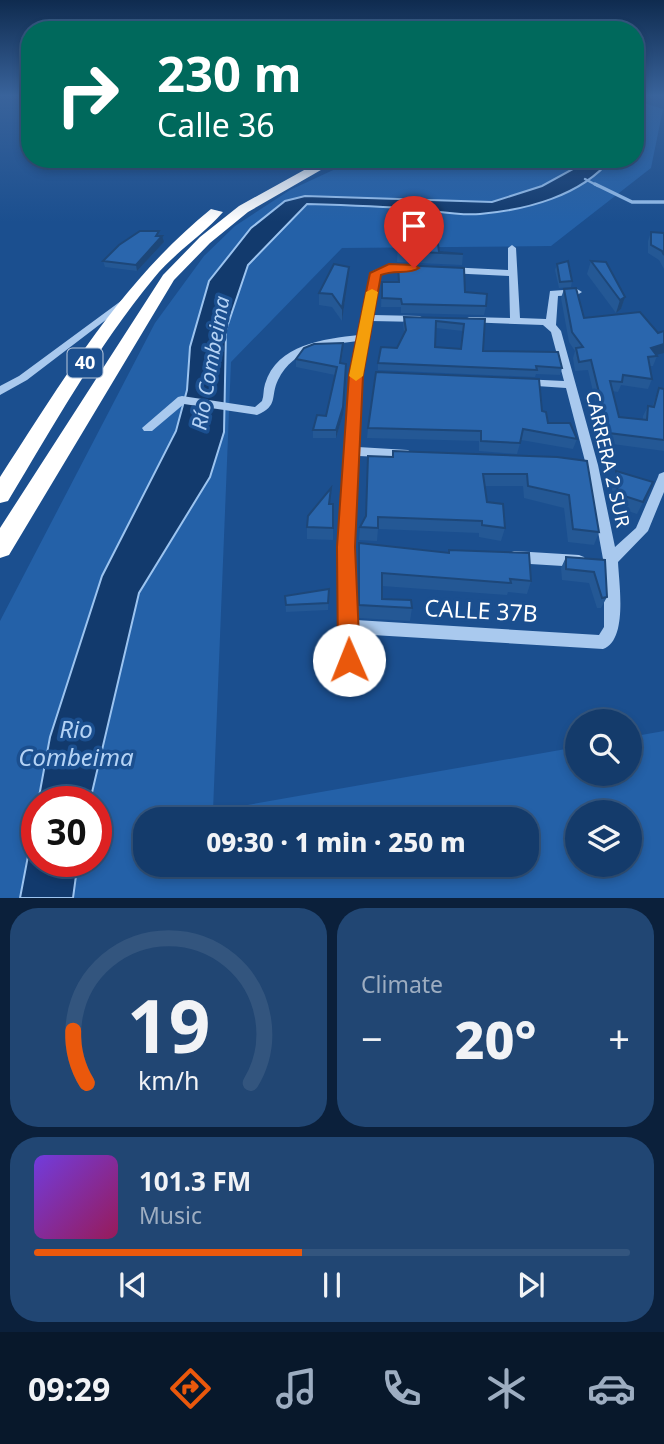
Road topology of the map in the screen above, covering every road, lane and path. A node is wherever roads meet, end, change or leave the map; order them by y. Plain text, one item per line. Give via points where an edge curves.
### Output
1 (295, 168) edge
2 (314, 168) edge
3 (512, 248) dead end
4 (382, 268) joint
5 (430, 269) edge
6 (443, 270) edge
7 (510, 273) junction
8 (577, 292) edge
9 (125, 300) junction
10 (368, 318) junction
11 (434, 319) edge
12 (461, 320) edge
13 (515, 321) junction
14 (551, 326) junction
15 (363, 337) junction
16 (504, 382) edge
17 (571, 385) junction
18 (0, 391) edge
19 (148, 428) dead end
20 (352, 451) junction
21 (419, 455) edge
22 (664, 477) edge
23 (0, 495) edge
24 (0, 548) edge
25 (505, 557) edge
26 (611, 563) junction
27 (349, 627) junction
28 (608, 637) joint
29 (349, 660) dead end

1 - 9 highway, 40 via 220,209 181,240
2 - 24 highway, 40 via 238,211 167,278
3 - 7 street
4 - 5 street
4 - 10 street via 376,273
6 - 7 street
7 - 13 street
8 - 14 street, CARRERA 2 SUR via 553,293
9 - 18 street
9 - 23 highway, 40
10 - 11 street
10 - 15 street
12 - 13 street
13 - 14 street
14 - 17 street, CARRERA 2 SUR
15 - 19 street via 306,346 289,356 270,384 267,403 257,411 182,400
15 - 20 street via 363,375
16 - 17 street
17 - 26 street, CARRERA 2 SUR
20 - 21 street
20 - 27 street
22 - 26 street via 641,531
25 - 26 street
26 - 28 street, CARRERA 2 SUR via 612,628
27 - 28 street, CALLE 37B via 603,642
27 - 29 street

